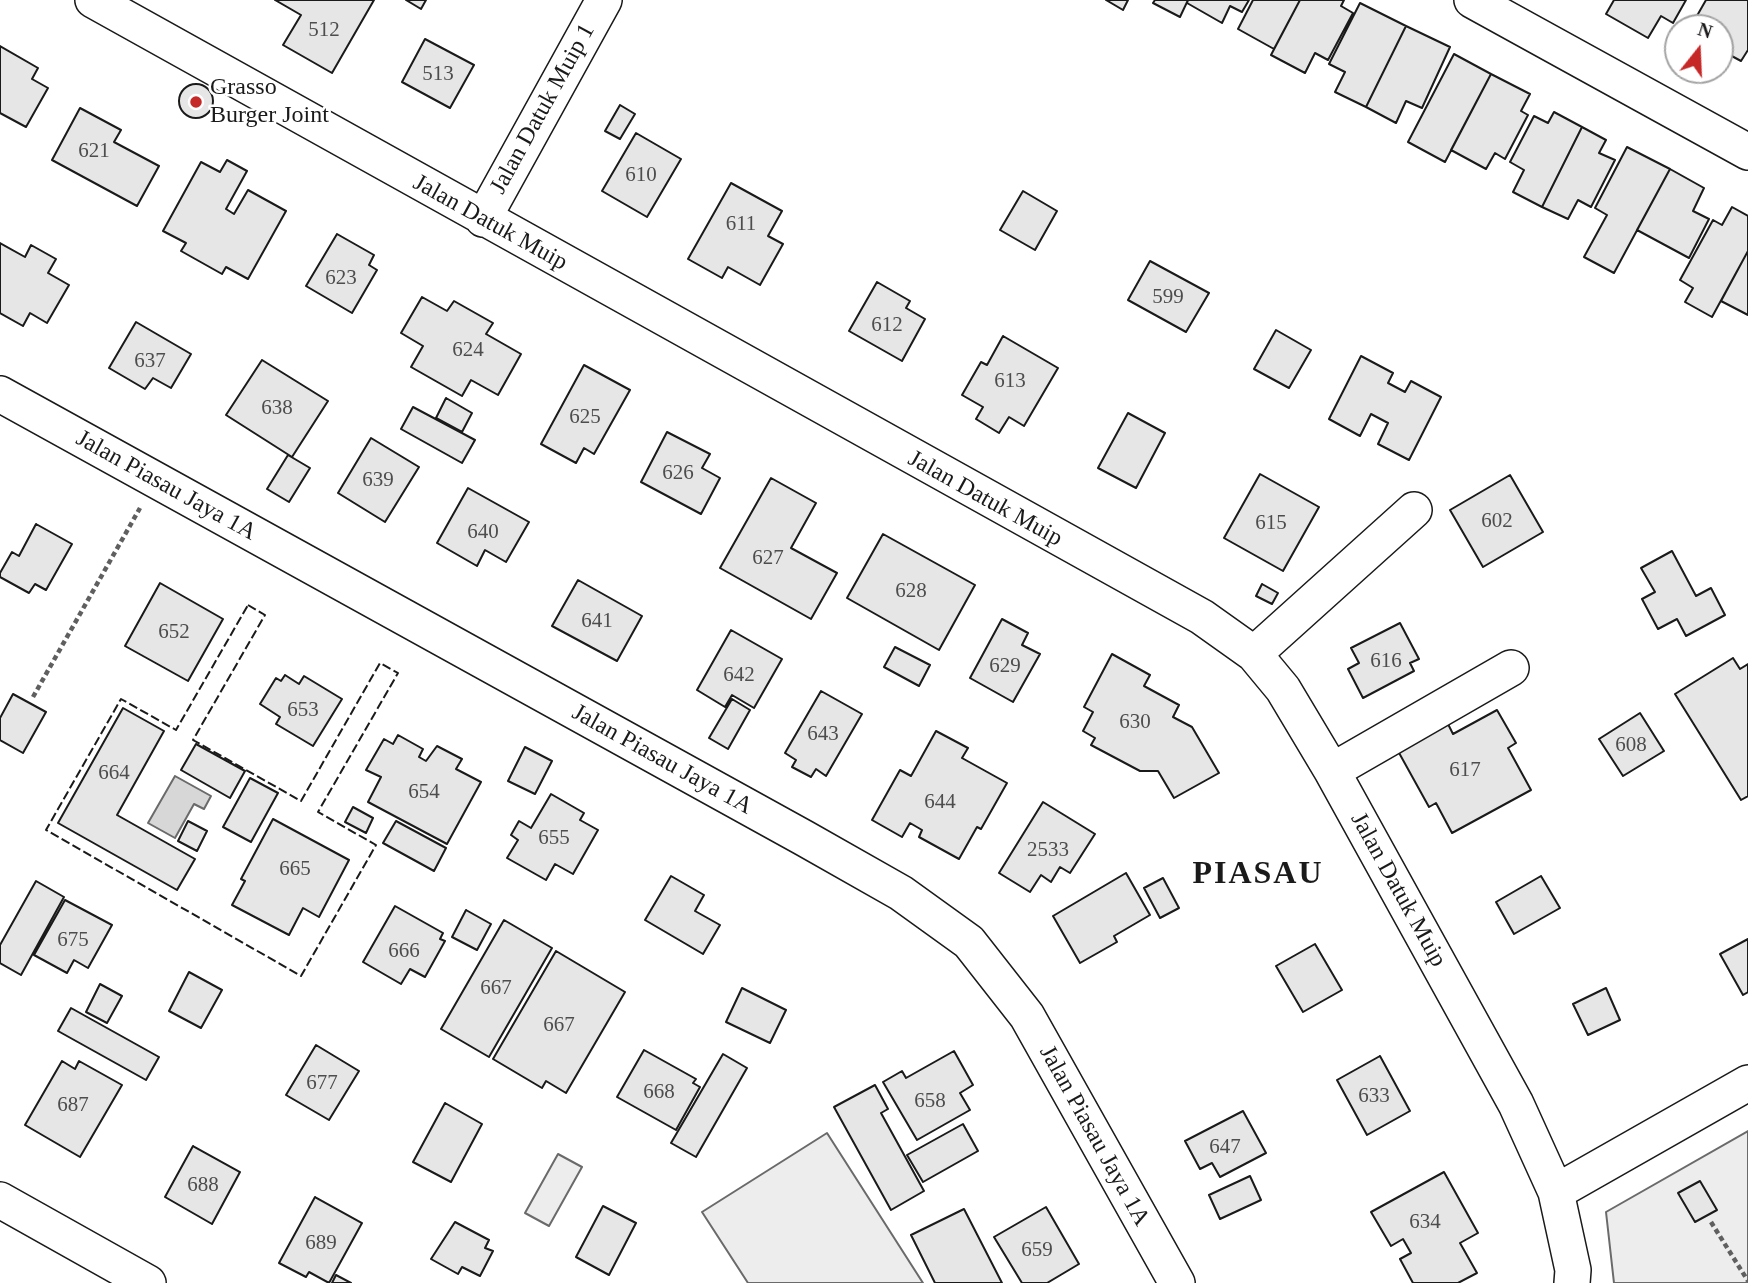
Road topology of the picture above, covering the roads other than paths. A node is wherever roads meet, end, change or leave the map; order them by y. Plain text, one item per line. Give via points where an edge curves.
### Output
1 (93, 0) edge
2 (604, 0) edge
3 (1472, 0) edge
4 (1748, 152) edge
5 (483, 219) junction
6 (0, 394) edge
7 (1414, 510) dead end
8 (1254, 654) junction
9 (1511, 668) dead end
10 (1332, 771) junction
11 (1748, 1083) edge
12 (1556, 1192) junction
13 (0, 1200) edge
14 (148, 1283) edge
15 (1177, 1283) edge
16 (1572, 1283) edge

1 - 5 street, Jalan Datuk Muip
2 - 5 street, Jalan Datuk Muip 1
3 - 4 street
5 - 8 street, Jalan Datuk Muip via 1202,617
6 - 15 street, Jalan Piasau Jaya 1A via 901,893 969,942 1027,1016
7 - 8 street
8 - 10 street, Jalan Datuk Muip via 1283,689
9 - 10 street
10 - 12 street, Jalan Datuk Muip via 1516,1104
11 - 12 street
12 - 16 street, Jalan Datuk Muip
13 - 14 street

